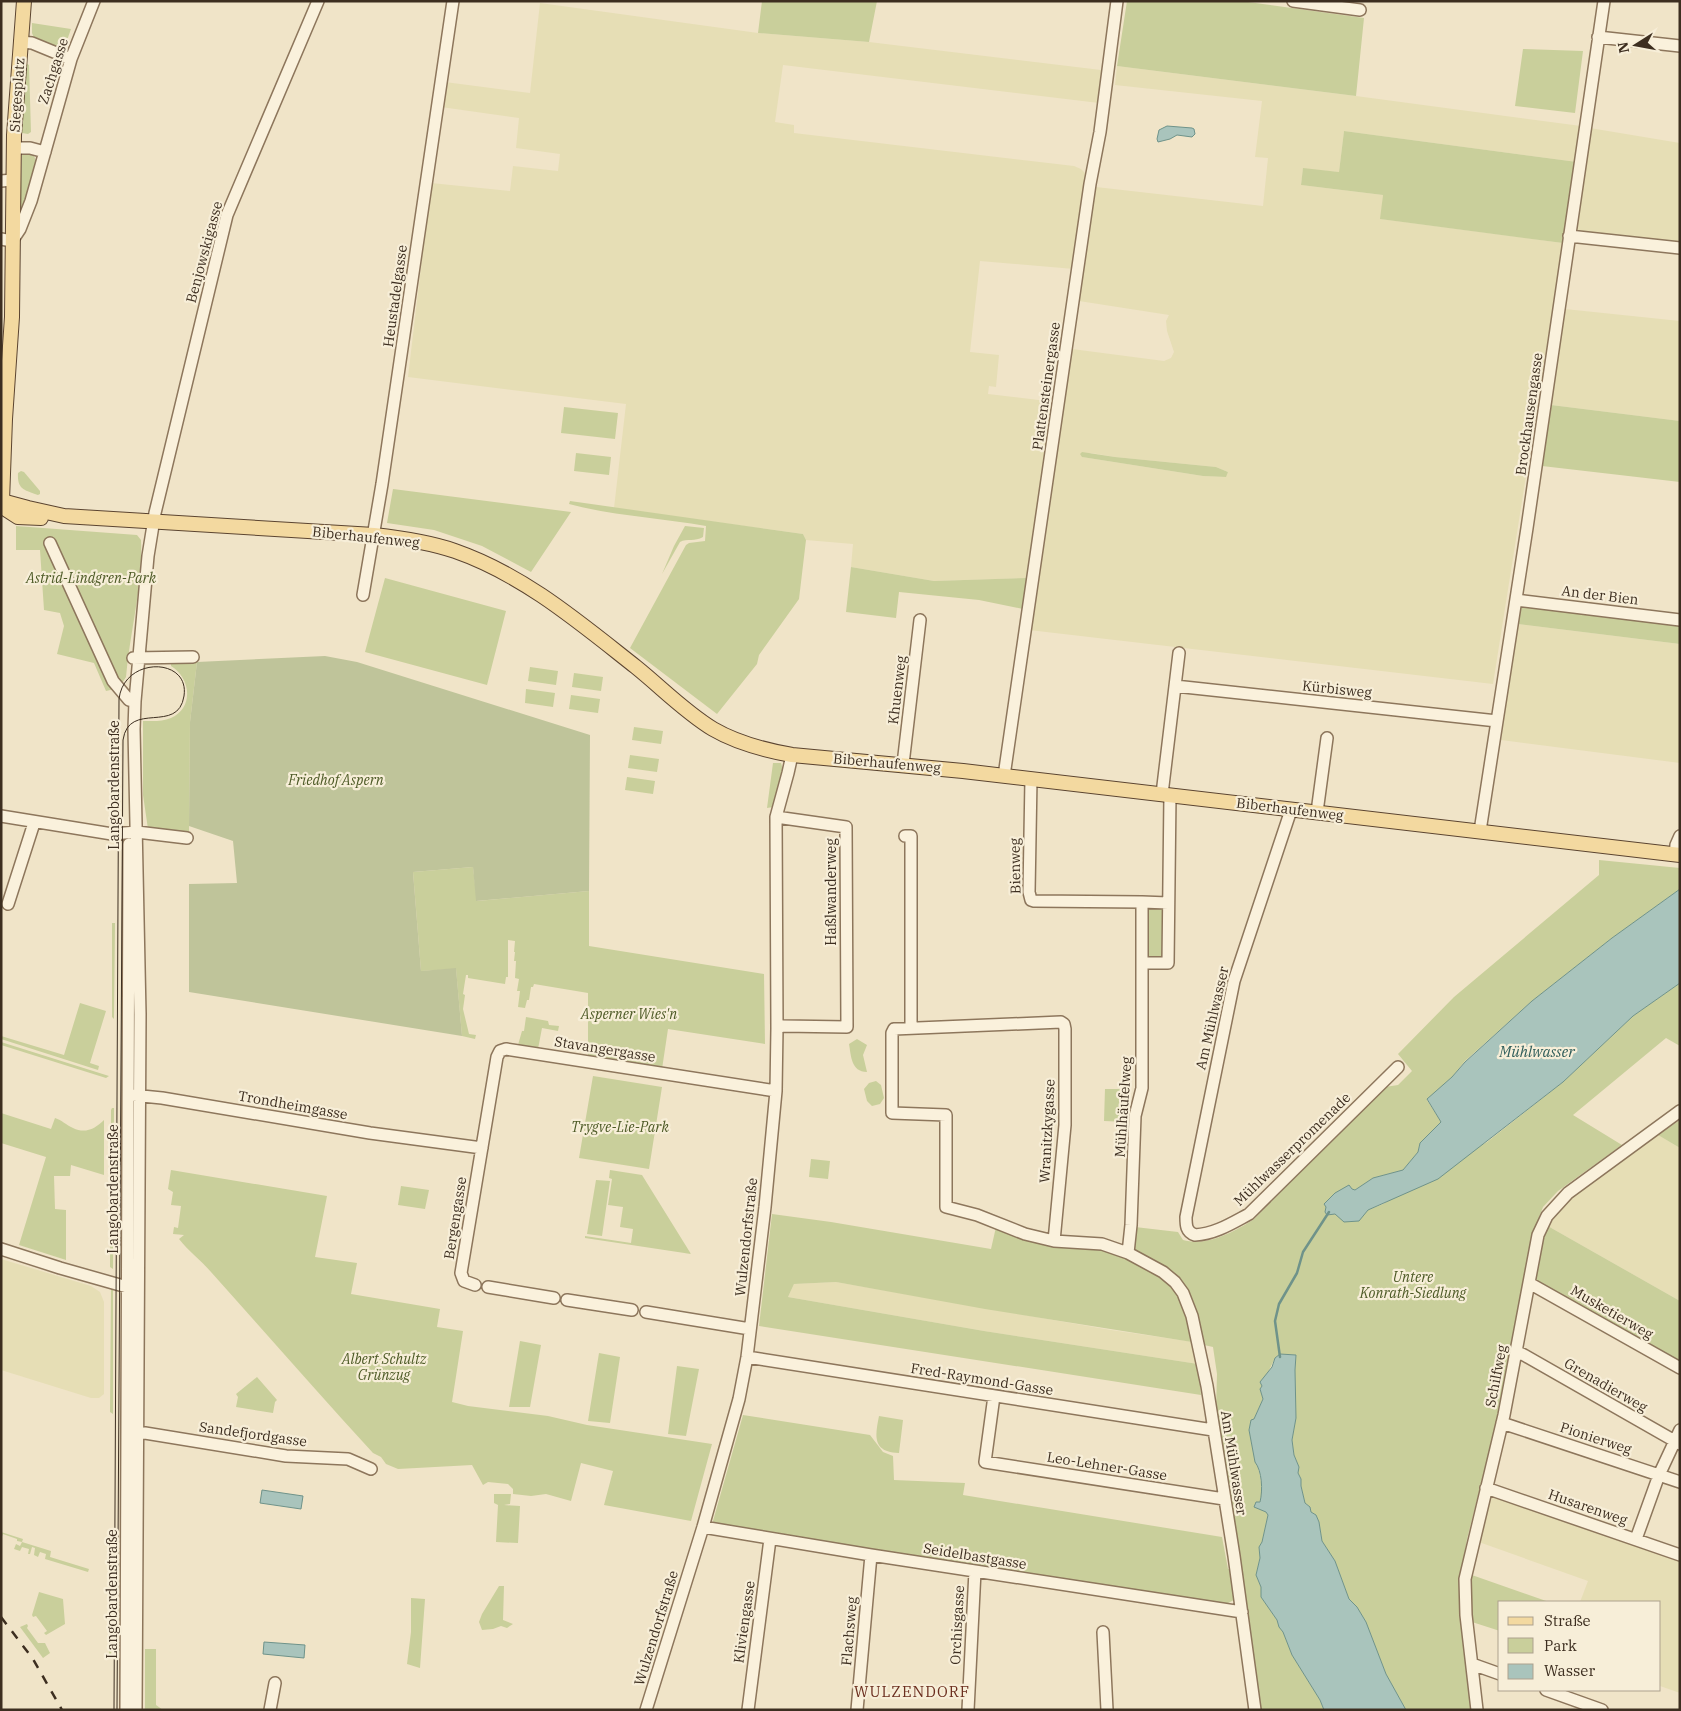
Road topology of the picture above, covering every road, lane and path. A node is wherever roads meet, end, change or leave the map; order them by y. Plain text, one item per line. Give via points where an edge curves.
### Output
1 (24, 1) edge
2 (94, 1) edge
3 (318, 1) edge
4 (453, 1) edge
5 (1117, 1) edge
6 (1294, 1) edge
7 (1604, 1) edge
8 (1360, 10) dead end
9 (1598, 37) junction
10 (20, 42) junction
11 (1680, 46) edge
12 (71, 59) junction
13 (14, 148) junction
14 (45, 152) junction
15 (7, 181) edge
16 (1569, 236) junction
17 (7, 240) edge
18 (1680, 248) edge
19 (5, 360) edge
20 (2, 500) edge
21 (153, 522) junction
22 (374, 536) junction
23 (50, 543) dead end
24 (363, 595) dead end
25 (1516, 600) junction
26 (920, 620) dead end
27 (1680, 620) edge
28 (142, 627) joint
29 (1179, 653) dead end
30 (193, 657) dead end
31 (134, 662) junction
32 (1175, 686) junction
33 (132, 701) junction
34 (1497, 721) junction
35 (1327, 738) dead end
36 (792, 755) junction
37 (903, 764) junction
38 (1004, 776) junction
39 (1031, 778) junction
40 (1166, 794) junction
41 (1291, 810) junction
42 (1317, 812) junction
43 (1, 816) edge
44 (776, 817) junction
45 (34, 823) junction
46 (1480, 831) junction
47 (133, 832) junction
48 (905, 836) dead end
49 (1680, 836) edge
50 (187, 838) dead end
51 (1678, 855) edge
52 (1142, 902) junction
53 (1168, 903) junction
54 (8, 904) dead end
55 (1142, 963) junction
56 (911, 1027) junction
57 (777, 1028) junction
58 (1398, 1068) dead end
59 (776, 1091) junction
60 (134, 1095) junction
61 (1680, 1112) edge
62 (486, 1121) joint
63 (482, 1148) junction
64 (1195, 1235) joint
65 (1054, 1241) junction
66 (1, 1249) edge
67 (1128, 1252) junction
68 (1529, 1283) junction
69 (475, 1285) dead end
70 (488, 1287) dead end
71 (133, 1289) junction
72 (554, 1298) dead end
73 (567, 1300) dead end
74 (632, 1310) dead end
75 (646, 1312) dead end
76 (750, 1329) junction
77 (1517, 1352) junction
78 (747, 1357) junction
79 (1680, 1368) edge
80 (994, 1396) junction
81 (1502, 1423) junction
82 (1213, 1430) junction
83 (133, 1434) junction
84 (1678, 1439) edge
85 (372, 1469) dead end
86 (1659, 1475) junction
87 (1680, 1482) edge
88 (1486, 1488) junction
89 (1224, 1499) junction
90 (703, 1527) junction
91 (770, 1539) junction
92 (1636, 1539) junction
93 (1680, 1554) edge
94 (871, 1555) junction
95 (975, 1571) junction
96 (1242, 1612) junction
97 (1102, 1632) dead end
98 (1472, 1664) junction
99 (1498, 1673) edge
100 (275, 1683) dead end
101 (1549, 1691) edge
102 (126, 1710) edge
103 (136, 1710) edge
104 (270, 1710) edge
105 (646, 1710) edge
106 (748, 1710) edge
107 (857, 1710) edge
108 (968, 1710) edge
109 (1107, 1710) edge
110 (1255, 1710) edge
111 (1477, 1710) edge
112 (1602, 1710) edge

1 - 10 main road, Siegesplatz
2 - 12 street, Zachgasse
3 - 21 street, Benjowskigasse via 227,215
4 - 22 street, Heustadelgasse
5 - 38 street, Plattensteinergasse
6 - 8 street
7 - 9 street, Brockhausengasse
9 - 11 street
9 - 16 street, Brockhausengasse
10 - 12 street
10 - 13 main road, Siegesplatz
12 - 14 street, Zachgasse
13 - 14 street, Siegesplatz
13 - 15 main road, Siegesplatz
14 - 17 street, Siegesplatz via 20,229
15 - 17 main road, Siegesplatz
16 - 18 street
16 - 25 street, Brockhausengasse
17 - 19 main road, Siegesplatz
19 - 20 main road, Siegesplatz
20 - 21 main road, Biberhaufenweg via 64,516
21 - 22 main road, Biberhaufenweg
21 - 28 street, Benjowskigasse
22 - 24 street, Heustadelgasse
22 - 36 main road, Biberhaufenweg via 416,541 456,552 526,584 571,616 703,723 745,744
23 - 33 street via 113,681
25 - 27 street, An der Bien
25 - 34 street, Brockhausengasse
26 - 37 street, Khuenweg
28 - 31 street, Langobardenstraße via 136,640
29 - 32 street
30 - 31 street
31 - 33 street, Langobardenstraße
32 - 34 street, Kürbisweg
32 - 40 street
33 - 47 street, Langobardenstraße
34 - 46 street, Brockhausengasse
35 - 42 street
36 - 37 main road, Biberhaufenweg
36 - 44 street, Wulzendorfstraße
37 - 38 main road, Biberhaufenweg
38 - 39 main road, Biberhaufenweg
39 - 40 main road, Biberhaufenweg
39 - 52 street, Bienweg via 1031,901
40 - 41 main road, Biberhaufenweg
40 - 53 street
41 - 42 main road, Biberhaufenweg
41 - 64 street, Am Mühlwasser via 1234,981 1186,1217 1187,1229
42 - 46 main road, Biberhaufenweg
43 - 45 street
44 - 57 street, Wulzendorfstraße
44 - 57 street, Haßlwanderweg via 846,827 847,1027
45 - 47 street via 112,834
45 - 54 street
46 - 51 main road, Biberhaufenweg
47 - 50 street
47 - 60 street, Langobardenstraße
48 - 56 street via 911,836
49 - 51 street via 1676,845
52 - 53 street
52 - 55 street, Mühlhäufelweg
53 - 55 street via 1168,963
55 - 67 street, Mühlhäufelweg via 1142,1088 1135,1116
56 - 65 street, Am Mühlwasser via 892,1030 892,1114 946,1115 946,1206
56 - 65 street, Wranitzkygasse via 1064,1024 1065,1125
57 - 59 street, Wulzendorfstraße
58 - 64 street, Mühlwasserpromenade via 1249,1214 1225,1227
59 - 62 street, Stavangergasse via 506,1049 497,1057
59 - 76 street, Wulzendorfstraße
60 - 63 street, Trondheimgasse
60 - 71 street, Langobardenstraße
61 - 68 street, Schilfweg via 1561,1199 1541,1226
62 - 63 street, Bergengasse
63 - 69 street, Bergengasse via 461,1273 464,1281
65 - 67 street, Am Mühlwasser via 1102,1244
66 - 71 street
67 - 82 street, Am Mühlwasser via 1163,1272 1176,1282 1183,1293 1197,1336
68 - 77 street, Schilfweg
68 - 79 street, Musketierweg
70 - 72 street
71 - 83 street, Langobardenstraße
73 - 74 street
75 - 76 street
76 - 78 street, Wulzendorfstraße
77 - 81 street, Schilfweg
77 - 84 street, Grenadierweg
78 - 80 street, Fred-Raymond-Gasse
78 - 90 street, Wulzendorfstraße via 739,1398
80 - 82 street, Fred-Raymond-Gasse
80 - 89 street, Leo-Lehner-Gasse via 985,1462
81 - 86 street, Pionierweg
81 - 88 street, Schilfweg
82 - 89 street, Am Mühlwasser
83 - 85 street, Sandefjordgasse via 286,1456 348,1459
83 - 102 street, Langobardenstraße
83 - 103 street, Langobardenstraße
84 - 86 street
86 - 87 street, Pionierweg
86 - 92 street
88 - 92 street, Husarenweg
88 - 98 street, Schilfweg via 1465,1579
89 - 96 street, Am Mühlwasser
90 - 91 street, Seidelbastgasse
90 - 105 street, Wulzendorfstraße
91 - 94 street, Seidelbastgasse
91 - 106 street, Kliviengasse
92 - 93 street, Husarenweg
94 - 95 street, Seidelbastgasse
94 - 107 street, Flachsweg
95 - 96 street, Seidelbastgasse
95 - 108 street, Orchisgasse
96 - 110 street, Am Mühlwasser
97 - 109 street
98 - 99 street
98 - 111 street, Schilfweg
100 - 104 street
101 - 112 street

